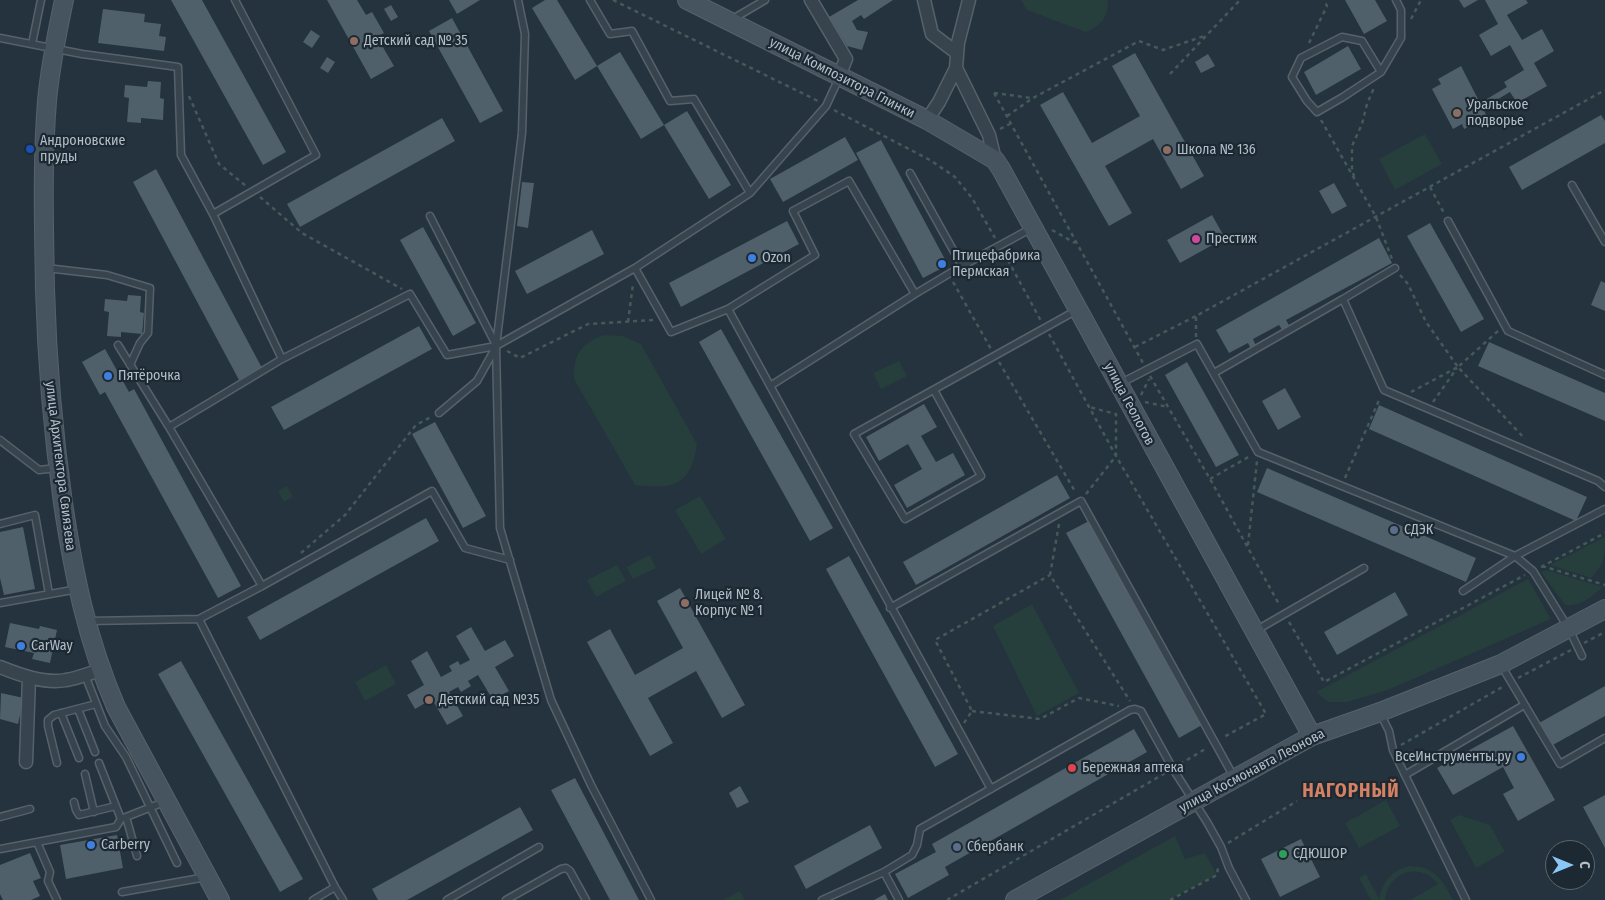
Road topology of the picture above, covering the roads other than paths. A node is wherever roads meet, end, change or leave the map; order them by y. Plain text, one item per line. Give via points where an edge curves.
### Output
1 (41, 0) edge
2 (64, 0) edge
3 (235, 0) edge
4 (518, 0) edge
5 (590, 0) edge
6 (687, 0) edge
7 (765, 0) edge
8 (811, 0) edge
9 (924, 0) edge
10 (969, 0) edge
11 (1396, 0) edge
12 (729, 21) junction
13 (0, 38) edge
14 (32, 44) junction
15 (54, 49) junction
16 (957, 53) junction
17 (956, 68) junction
18 (1381, 72) junction
19 (839, 76) junction
20 (927, 120) junction
21 (995, 160) junction
22 (910, 173) dead end
23 (1572, 185) dead end
24 (750, 193) junction
25 (213, 214) junction
26 (430, 216) dead end
27 (1448, 221) road end
28 (1041, 228) junction
29 (1605, 242) edge
30 (962, 266) junction
31 (45, 268) junction
32 (635, 268) junction
33 (1395, 268) road end
34 (915, 294) junction
35 (1343, 299) junction
36 (728, 309) junction
37 (1078, 310) junction
38 (118, 345) dead end
39 (496, 346) junction
40 (282, 359) junction
41 (130, 365) junction
42 (1214, 374) junction
43 (1605, 375) edge
44 (1119, 384) junction
45 (770, 386) junction
46 (934, 390) junction
47 (439, 413) road end
48 (169, 427) junction
49 (0, 440) edge
50 (58, 468) junction
51 (1605, 487) edge
52 (1605, 509) edge
53 (0, 524) edge
54 (1515, 556) junction
55 (510, 560) junction
56 (1364, 568) dead end
57 (262, 586) junction
58 (78, 589) junction
59 (1463, 591) dead end
60 (49, 594) junction
61 (0, 603) edge
62 (890, 608) junction
63 (1605, 609) edge
64 (200, 619) junction
65 (85, 621) junction
66 (1569, 629) junction
67 (1254, 632) junction
68 (1582, 656) dead end
69 (1501, 664) junction
70 (0, 667) edge
71 (93, 672) junction
72 (29, 677) junction
73 (96, 704) junction
74 (1524, 705) junction
75 (78, 709) junction
76 (1380, 712) junction
77 (61, 713) junction
78 (1312, 736) junction
79 (1605, 738) edge
80 (95, 752) dead end
81 (79, 758) dead end
82 (26, 762) dead end
83 (57, 764) dead end
84 (99, 764) dead end
85 (85, 774) dead end
86 (1405, 775) junction
87 (1235, 779) junction
88 (991, 789) junction
89 (74, 802) dead end
90 (1193, 802) junction
91 (158, 805) junction
92 (116, 806) junction
93 (30, 809) dead end
94 (94, 812) junction
95 (0, 817) edge
96 (124, 818) junction
97 (37, 842) junction
98 (539, 847) dead end
99 (0, 849) edge
100 (137, 856) dead end
101 (177, 863) dead end
102 (884, 872) junction
103 (207, 876) junction
104 (335, 887) junction
105 (122, 892) dead end
106 (831, 898) edge
107 (56, 900) edge
108 (220, 900) edge
109 (313, 900) edge
110 (343, 900) edge
111 (447, 900) edge
112 (506, 900) edge
113 (586, 900) edge
114 (651, 900) edge
115 (822, 900) edge
116 (899, 900) edge
117 (1015, 900) edge
118 (1246, 900) edge
119 (1466, 900) edge

1 - 14 lane
2 - 15 main road, улица Архитектора Свиязева
3 - 25 lane via 316,155
4 - 39 lane via 525,34 522,133
5 - 24 lane via 610,34 632,31 670,101 694,99
6 - 12 main road, улица Композитора Глинки
7 - 12 lane
8 - 19 street via 846,59
9 - 16 street via 932,34
10 - 16 street
11 - 18 lane via 1401,10 1401,38
12 - 19 main road, улица Композитора Глинки
13 - 14 lane
14 - 15 lane
15 - 25 lane via 178,67 181,155
15 - 31 main road, улица Архитектора Свиязева via 44,159
16 - 17 street
17 - 20 street
17 - 21 street, улица Геологов via 989,135
18 - 18 lane via 1362,41 1342,37 1301,58 1292,77 1317,112
19 - 20 main road, улица Композитора Глинки
19 - 24 lane via 826,106
20 - 21 main road, улица Композитора Глинки
21 - 28 main road, улица Геологов
22 - 30 lane
23 - 29 lane
24 - 32 lane
25 - 40 lane
26 - 39 lane
27 - 43 lane via 1508,331
28 - 30 lane
28 - 37 main road, улица Геологов
30 - 34 lane
31 - 41 lane via 107,275 150,288 148,333
31 - 50 main road, улица Архитектора Свиязева via 49,387
32 - 36 lane via 671,332
32 - 39 lane
33 - 35 lane
34 - 36 lane via 849,180 793,211 815,255
34 - 45 lane
35 - 42 lane
35 - 51 lane via 1384,390 1598,481
36 - 45 lane
37 - 44 main road, улица Геологов
37 - 46 lane
38 - 41 lane
39 - 40 lane via 447,355 410,294
39 - 47 lane via 477,381
39 - 55 lane via 500,528
40 - 48 lane
41 - 48 lane
42 - 44 lane via 1197,344
42 - 54 lane via 1258,452
44 - 67 main road, улица Геологов
45 - 62 lane
46 - 46 lane via 854,434 905,519 981,476
48 - 57 lane
49 - 50 lane via 39,470
50 - 58 main road, улица Архитектора Свиязева
52 - 54 lane
53 - 60 lane via 35,515
54 - 59 lane
54 - 66 lane via 1533,571
55 - 57 lane via 465,548 432,491
55 - 114 lane via 551,700
56 - 67 lane
57 - 64 lane
58 - 60 lane
58 - 65 main road, улица Архитектора Свиязева
60 - 61 lane
62 - 87 lane via 1081,501
62 - 88 lane
63 - 66 main road, улица Космонавта Леонова
64 - 65 lane
64 - 104 lane
65 - 71 main road, улица Архитектора Свиязева
66 - 68 lane
66 - 69 main road, улица Космонавта Леонова
67 - 78 main road, улица Геологов
69 - 74 lane
69 - 76 main road, улица Космонавта Леонова
70 - 72 street
71 - 72 street via 65,681
71 - 73 lane
71 - 91 main road, улица Архитектора Свиязева via 116,708
72 - 82 street
73 - 75 lane
73 - 91 lane via 104,726
74 - 79 lane via 1560,764
74 - 86 lane
75 - 77 lane
75 - 80 lane
76 - 78 main road, улица Космонавта Леонова
76 - 86 lane
77 - 81 lane
77 - 83 lane via 48,720
78 - 87 main road, улица Космонавта Леонова
84 - 92 lane
85 - 94 lane
86 - 119 lane
87 - 90 main road, улица Космонавта Леонова
88 - 90 lane via 1135,709 1141,711
88 - 102 lane via 920,829 912,854
89 - 94 lane via 79,815
90 - 117 main road, улица Космонавта Леонова
90 - 118 lane via 1221,847
91 - 96 lane
91 - 101 lane
91 - 103 main road, улица Архитектора Свиязева
92 - 94 lane
92 - 96 lane
93 - 95 lane
96 - 97 lane via 116,827
96 - 100 lane
97 - 99 lane
97 - 107 lane via 50,872 48,880
98 - 111 lane
102 - 106 lane
102 - 116 lane
103 - 105 lane
103 - 108 main road, улица Архитектора Свиязева
104 - 109 lane
104 - 110 lane
106 - 115 lane
112 - 113 lane via 566,868

